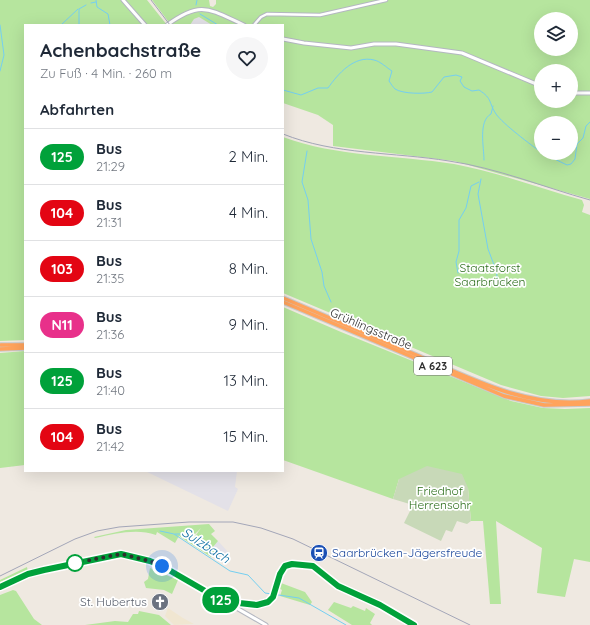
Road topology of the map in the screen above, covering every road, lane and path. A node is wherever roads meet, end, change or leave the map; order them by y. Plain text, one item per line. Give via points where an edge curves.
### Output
1 (123, 0) edge
2 (386, 0) edge
3 (144, 24) edge
4 (169, 24) edge
5 (242, 24) edge
6 (255, 24) edge
7 (284, 39) edge
8 (534, 83) edge
9 (578, 93) edge
10 (590, 93) edge
11 (284, 298) edge
12 (284, 302) edge
13 (0, 345) edge
14 (24, 346) edge
15 (24, 346) edge
16 (0, 349) edge
17 (590, 401) edge
18 (590, 404) edge
19 (0, 587) edge
20 (266, 625) edge

1 - 3 main road
2 - 6 street via 320,15 267,14
4 - 5 main road via 187,12 201,9 210,10
7 - 8 main road via 351,48 396,44 462,53
9 - 10 main road
11 - 17 highway, A 623 via 505,392 545,401
12 - 18 highway, Grühlingsstraße / A 623 via 504,396 544,405
13 - 14 highway
15 - 16 highway
19 - 20 main road via 28,574 44,570 114,554 130,555 167,568

